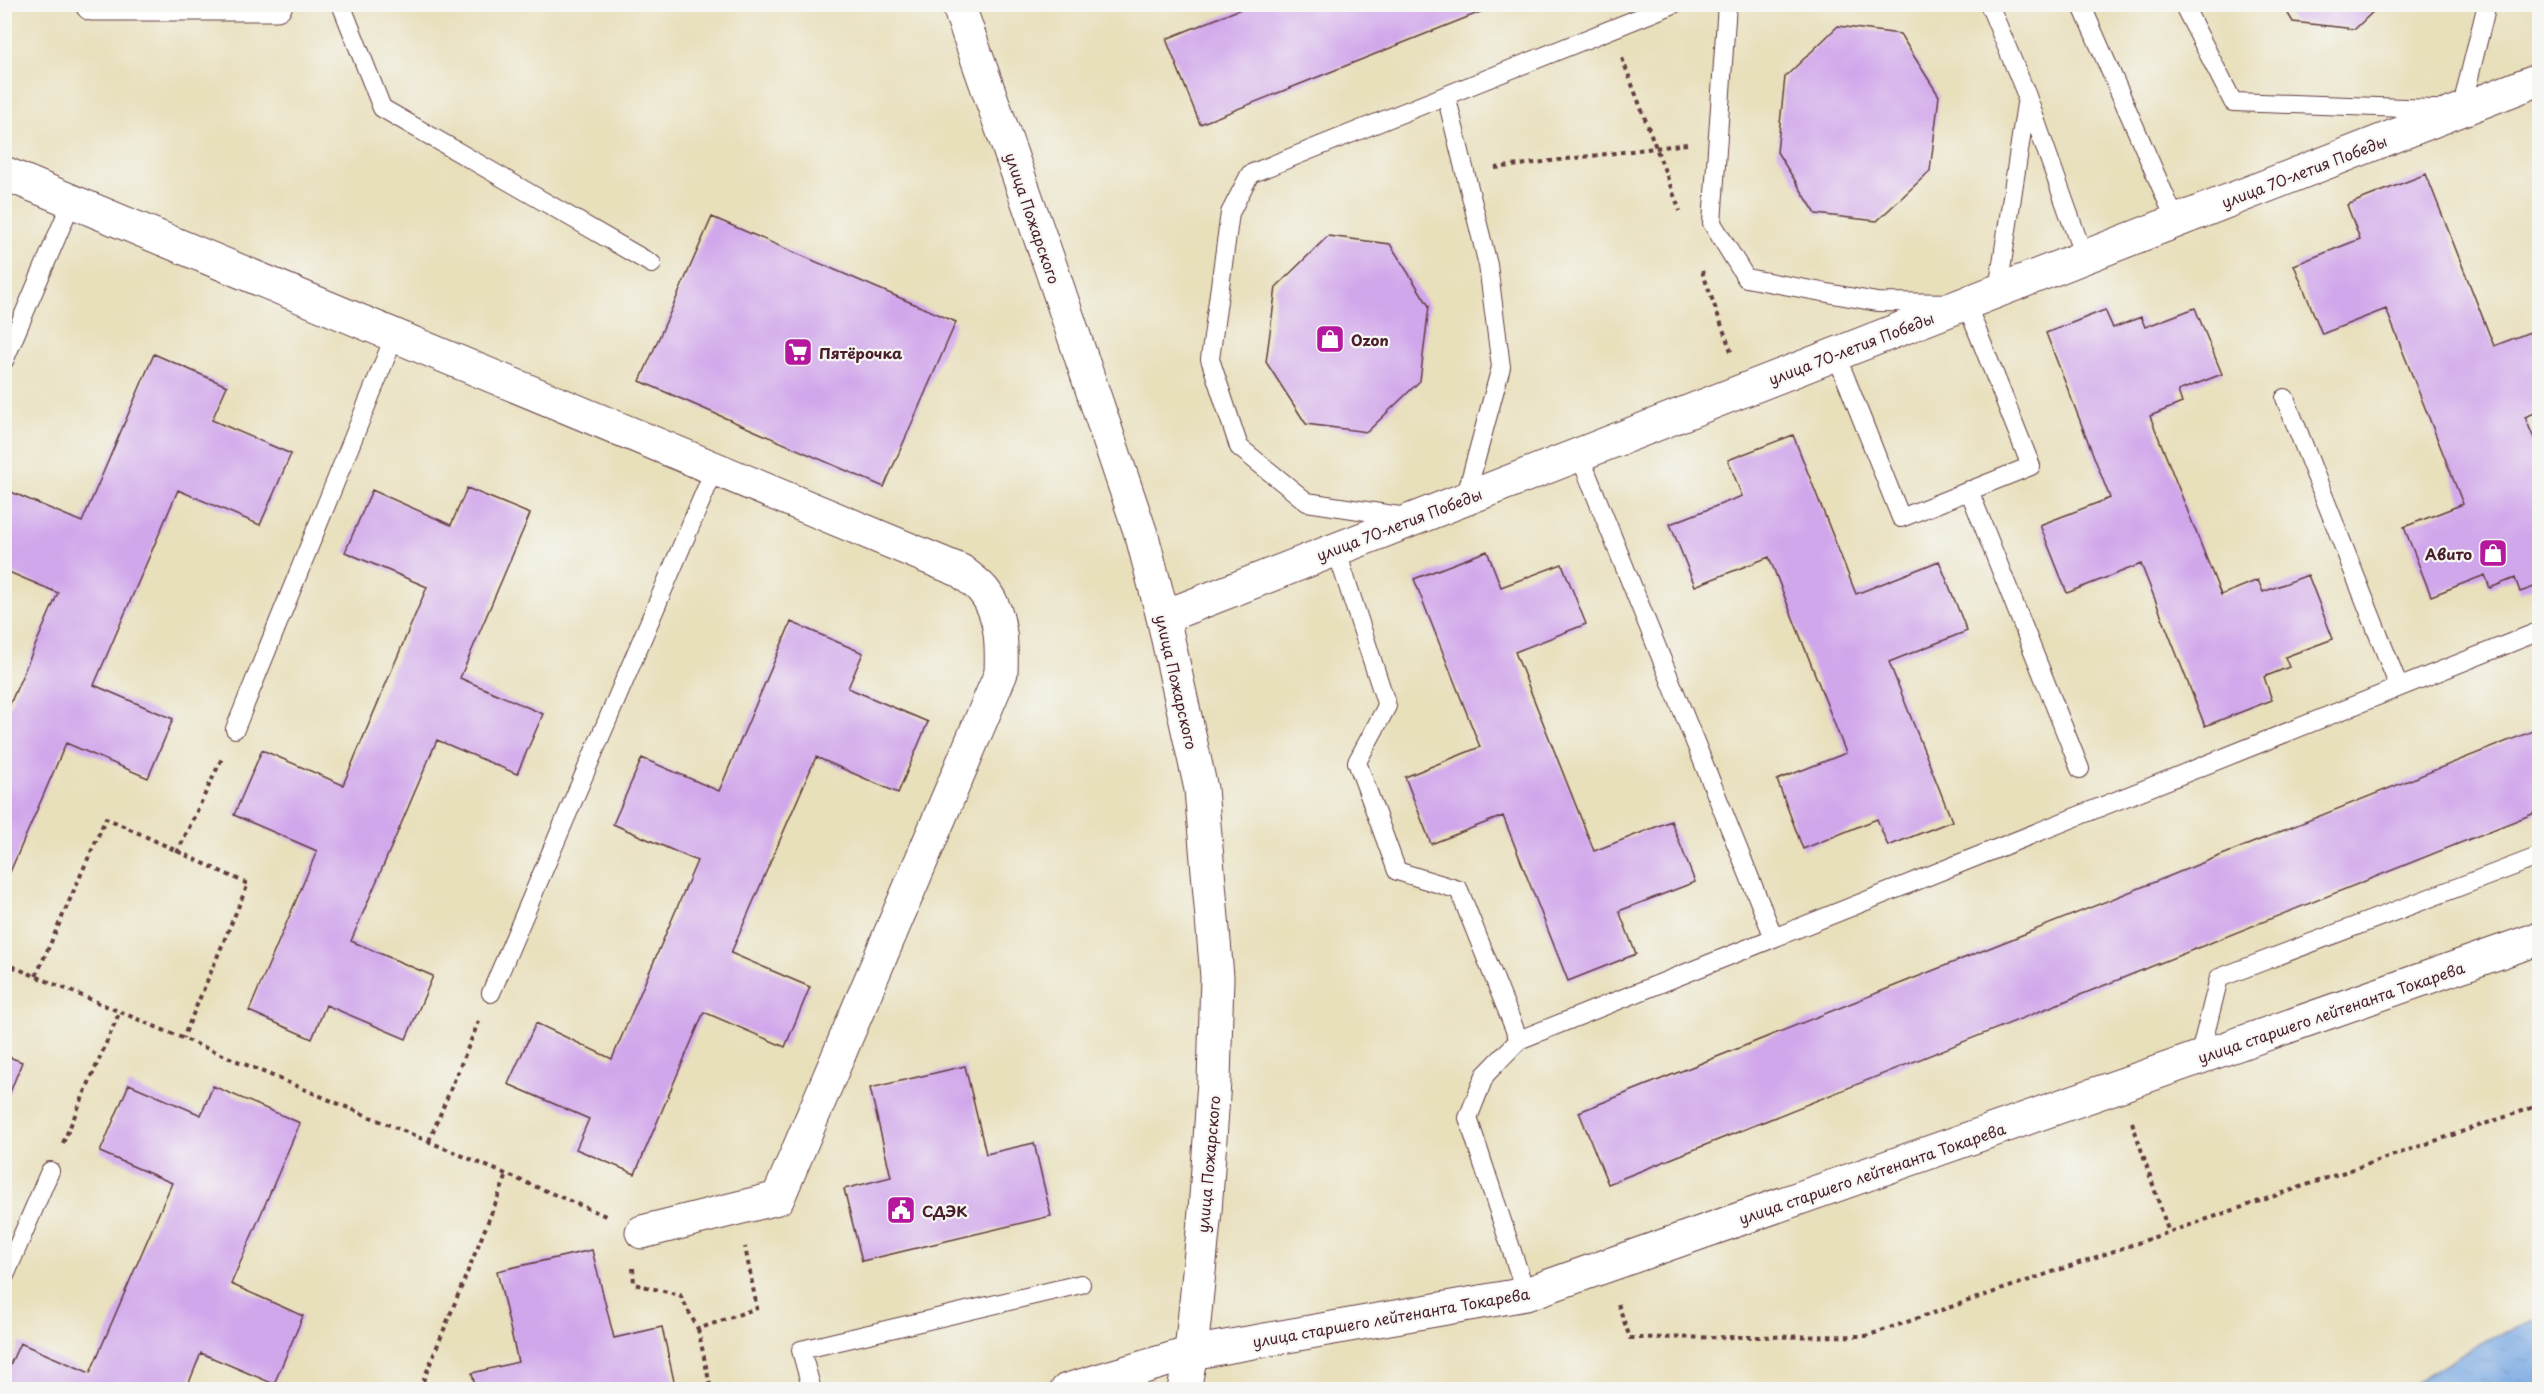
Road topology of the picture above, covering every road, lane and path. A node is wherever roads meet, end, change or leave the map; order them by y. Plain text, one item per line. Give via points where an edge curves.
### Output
1 (92, 4) edge
2 (276, 4) edge
3 (341, 4) edge
4 (958, 4) edge
5 (1674, 4) edge
6 (1727, 4) edge
7 (1989, 4) edge
8 (2081, 4) edge
9 (2183, 4) edge
10 (2487, 4) edge
11 (2540, 79) edge
12 (1446, 95) junction
13 (2027, 96) junction
14 (2462, 110) junction
15 (1717, 141) junction
16 (1464, 171) junction
17 (4, 173) edge
18 (72, 201) junction
19 (2176, 221) junction
20 (2084, 257) junction
21 (652, 264) dead end
22 (1998, 290) junction
23 (1966, 303) junction
24 (395, 335) junction
25 (1836, 354) junction
26 (4, 361) edge
27 (2285, 398) dead end
28 (1579, 454) junction
29 (715, 468) junction
30 (1969, 490) junction
31 (1465, 499) junction
32 (1416, 518) junction
33 (1336, 549) junction
34 (1163, 617) junction
35 (2540, 631) edge
36 (2399, 687) junction
37 (235, 729) joint
38 (2080, 769) dead end
39 (177, 853) junction
40 (2540, 856) edge
41 (1774, 938) junction
42 (2540, 938) edge
43 (4, 963) edge
44 (36, 976) junction
45 (491, 993) joint
46 (120, 1011) junction
47 (183, 1038) junction
48 (1519, 1040) junction
49 (2199, 1058) junction
50 (2119, 1086) junction
51 (2540, 1105) edge
52 (428, 1141) junction
53 (50, 1171) joint
54 (507, 1175) junction
55 (738, 1208) junction
56 (635, 1229) junction
57 (2169, 1233) junction
58 (1606, 1266) junction
59 (4, 1278) edge
60 (1081, 1284) dead end
61 (1526, 1294) junction
62 (698, 1329) junction
63 (1191, 1353) junction
64 (422, 1389) edge
65 (711, 1389) edge
66 (812, 1389) edge
67 (1067, 1389) edge
68 (1184, 1389) edge

1 - 2 street
3 - 21 lane via 382,108
4 - 34 street, улица Пожарского via 1143,540
5 - 12 lane
6 - 15 lane
7 - 13 lane
8 - 19 lane
9 - 14 lane via 2234,102
10 - 14 lane
11 - 14 street, улица 70-летия Победы
12 - 16 lane
12 - 32 lane via 1250,174 1230,213 1210,359 1239,447 1307,502
13 - 20 lane
13 - 22 lane
14 - 19 street, улица 70-летия Победы
15 - 16 path
15 - 23 lane via 1712,224 1746,278 1877,302
16 - 31 lane via 1488,265 1501,367
17 - 18 street
18 - 24 street
18 - 26 lane
19 - 20 street, улица 70-летия Победы
20 - 22 street, улица 70-летия Победы
22 - 23 street, улица 70-летия Победы
23 - 25 street, улица 70-летия Победы
23 - 30 lane via 2031,466
24 - 29 street
24 - 37 lane
25 - 28 street, улица 70-летия Победы
25 - 30 lane via 1901,518
27 - 36 lane
28 - 31 street, улица 70-летия Победы
28 - 41 lane
29 - 45 lane
29 - 55 street via 961,571 983,590 996,612 1002,645 1000,674 778,1198
30 - 38 lane
31 - 32 street, улица 70-летия Победы
32 - 33 street, улица 70-летия Победы
33 - 34 street, улица 70-летия Победы
33 - 48 lane via 1387,706 1357,762 1397,871 1459,891
34 - 63 street, улица Пожарского via 1201,789 1217,977 1215,1081
35 - 36 lane
36 - 41 lane
37 - 39 path
39 - 44 path via 106,818
39 - 47 path via 248,884
40 - 49 lane via 2219,978
41 - 48 lane
42 - 49 street, улица старшего лейтенанта Токарева
43 - 44 path
44 - 46 path
45 - 52 path
46 - 47 path
46 - 53 path
47 - 52 path
48 - 61 lane via 1485,1075 1468,1118
49 - 50 street, улица старшего лейтенанта Токарева
50 - 57 path
50 - 58 street, улица старшего лейтенанта Токарева
51 - 57 path
52 - 54 path
53 - 59 lane
54 - 56 path
54 - 64 path
55 - 56 street
55 - 62 path via 757,1308
56 - 62 path via 634,1284 680,1295
57 - 58 path via 1866,1336 1630,1338
58 - 61 street, улица старшего лейтенанта Токарева
60 - 66 lane via 801,1350
61 - 63 street, улица старшего лейтенанта Токарева
62 - 65 path
63 - 67 street, улица старшего лейтенанта Токарева
63 - 68 street, улица Пожарского

